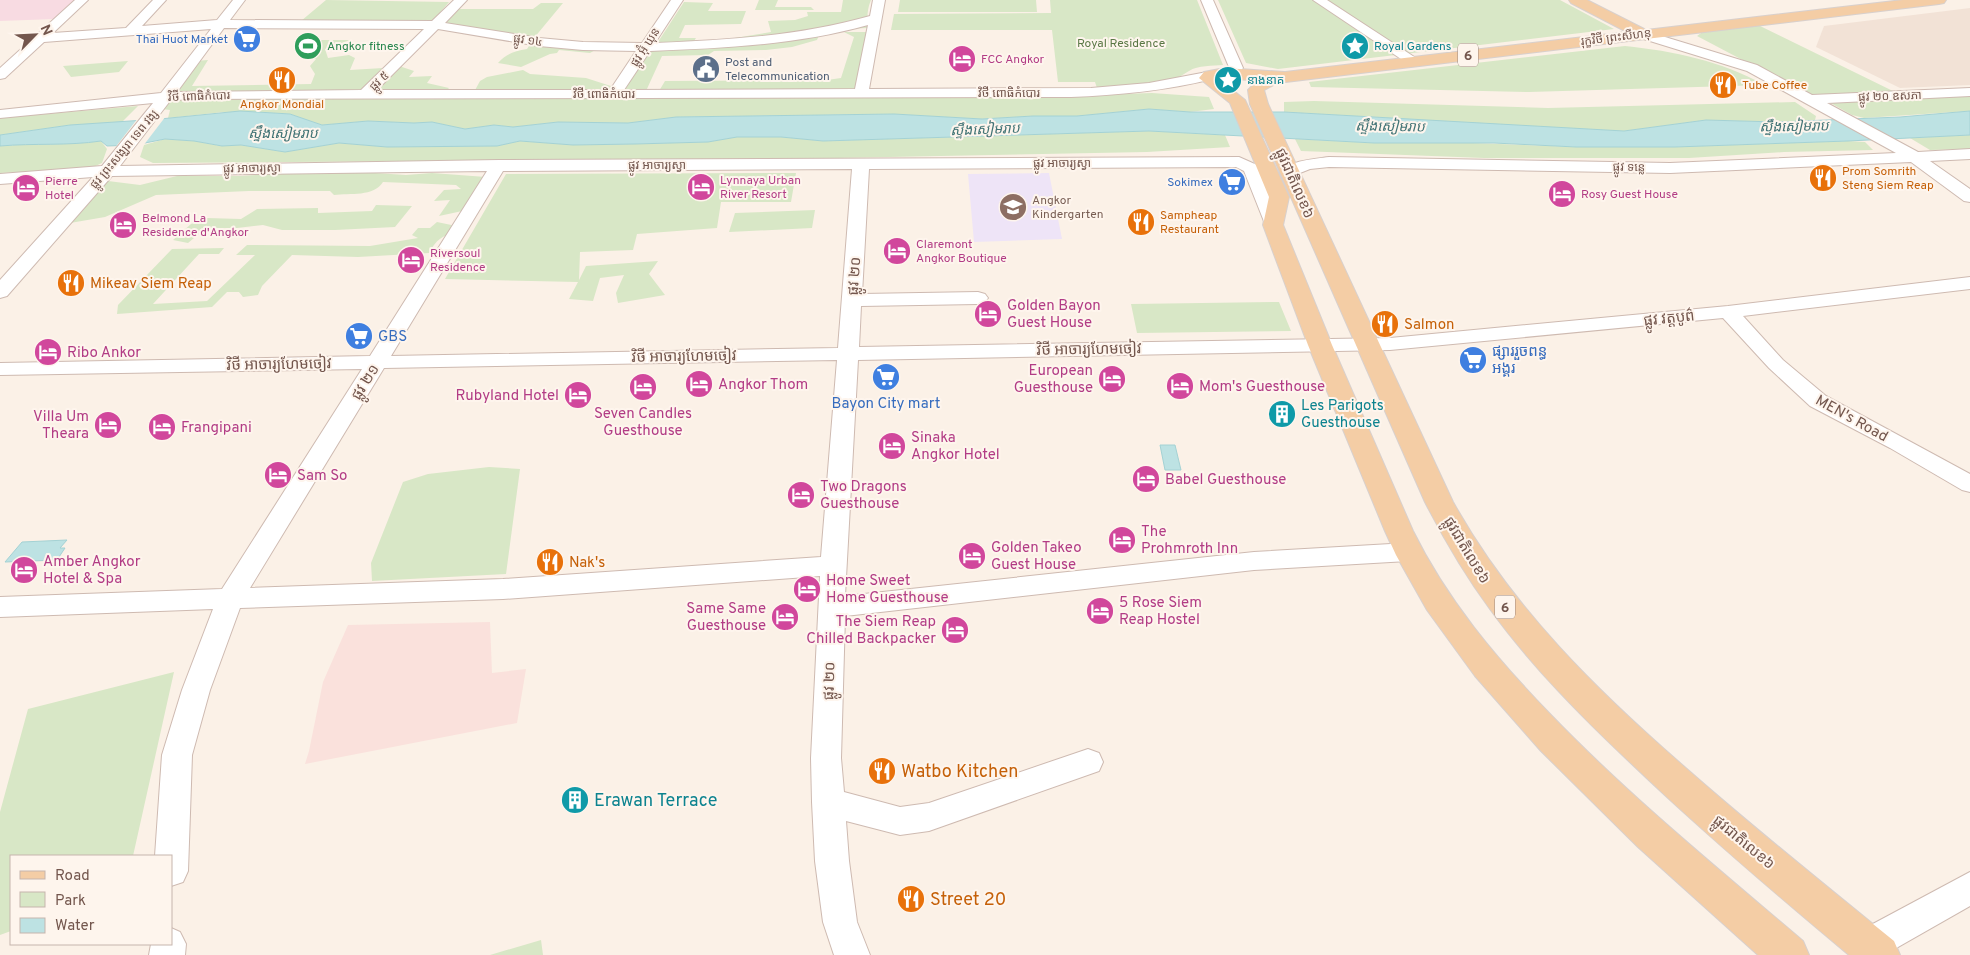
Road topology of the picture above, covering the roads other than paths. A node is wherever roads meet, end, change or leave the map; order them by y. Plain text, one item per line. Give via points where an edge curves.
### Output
1 (82, 0) edge
2 (160, 0) edge
3 (239, 0) edge
4 (461, 0) edge
5 (676, 0) edge
6 (879, 0) edge
7 (1207, 0) edge
8 (1320, 0) edge
9 (1326, 0) edge
10 (1576, 0) edge
11 (1939, 0) edge
12 (221, 24) junction
13 (873, 24) junction
14 (436, 25) junction
15 (1692, 29) junction
16 (132, 30) junction
17 (1642, 34) junction
18 (43, 38) junction
19 (646, 46) junction
20 (1415, 62) junction
21 (1752, 68) junction
22 (1231, 73) junction
23 (0, 75) edge
24 (1207, 76) junction
25 (1294, 76) junction
26 (1970, 92) edge
27 (365, 94) junction
28 (614, 94) junction
29 (861, 94) junction
30 (167, 96) junction
31 (1810, 99) junction
32 (1257, 100) junction
33 (0, 114) edge
34 (1970, 154) edge
35 (1912, 155) junction
36 (1276, 156) junction
37 (861, 164) junction
38 (499, 165) junction
39 (107, 171) junction
40 (0, 179) edge
41 (1970, 197) edge
42 (1273, 225) junction
43 (1970, 283) edge
44 (0, 292) edge
45 (978, 298) dead end
46 (852, 300) junction
47 (1728, 312) junction
48 (1320, 345) junction
49 (1368, 345) junction
50 (849, 353) junction
51 (377, 362) junction
52 (0, 369) edge
53 (1970, 484) edge
54 (1408, 552) junction
55 (833, 566) junction
56 (230, 599) junction
57 (0, 607) edge
58 (833, 607) junction
59 (1088, 762) dead end
60 (828, 802) junction
61 (172, 855) edge
62 (1970, 888) edge
63 (1874, 950) edge
64 (852, 955) edge
65 (1789, 955) edge

1 - 18 street
2 - 16 street
3 - 12 street, ផ្លូវ ព្រះសង្ឃរា ទេព វង្ស
4 - 14 street, ផ្លូវ ៥
5 - 19 street, ផ្លូវ អ៊ុំ ឃុន
6 - 13 street
7 - 22 street via 1236,68
8 - 9 street
8 - 20 street
10 - 17 main road
11 - 15 main road, រុក្ខវិថី ព្រះសីហនុ
12 - 14 street, ផ្លូវ ១៤
12 - 16 street, ផ្លូវ ១៤
12 - 30 street, ផ្លូវ ព្រះសង្ឃរា ទេព វង្ស
13 - 19 street, ផ្លូវ ១៤ via 781,38
13 - 29 street
14 - 19 street, ផ្លូវ ១៤ via 539,42
14 - 27 street, ផ្លូវ ៥
15 - 17 main road, រុក្ខវិថី ព្រះសីហនុ
15 - 21 street via 1692,35 1698,40
16 - 18 street, ផ្លូវ ១៤
17 - 20 main road, រុក្ខវិថី ព្រះសីហនុ / 6
17 - 21 street
18 - 23 street
19 - 28 street, ផ្លូវ អ៊ុំ ឃុន
20 - 25 main road, រុក្ខវិថី ព្រះសីហនុ / 6
21 - 31 street
22 - 24 main road, 6
22 - 25 main road, 6
22 - 32 main road, ផ្លូវជាតិលេខ៦ via 1246,80
24 - 29 street, វិថី ពោធិកំបោរ via 1158,87 1105,92
24 - 36 main road, ផ្លូវជាតិលេខ៦ / 6 via 1208,81 1234,97
25 - 32 main road, 6 via 1261,84 1256,90
26 - 31 street, ផ្លូវ ២០ ឧសភា
27 - 28 street, វិថី ពោធិកំបោរ
27 - 30 street, វិថី ពោធិកំបោរ
28 - 29 street, វិថី ពោធិកំបោរ
30 - 33 street, វិថី ពោធិកំបោរ
30 - 39 street, ផ្លូវ ព្រះសង្ឃរា ទេព វង្ស
31 - 35 street
32 - 36 main road, ផ្លូវជាតិលេខ៦ / 6
34 - 35 street, ផ្លូវ ទន្លេ
35 - 36 street, ផ្លូវ ទន្លេ via 1670,168 1322,163 1300,167
35 - 41 street
36 - 42 main road, ផ្លូវជាតិលេខ៦ / 6 via 1279,197
36 - 49 main road, ផ្លូវជាតិលេខ៦ / 6
37 - 38 street, ផ្លូវ អាចារ្យស្វា
37 - 42 street, ផ្លូវ អាចារ្យស្វា via 1239,162 1251,168
37 - 46 street, ផ្លូវ ២០
38 - 39 street, ផ្លូវ អាចារ្យស្វា
38 - 51 street, ផ្លូវ ២១
39 - 40 street, ផ្លូវ អាចារ្យស្វា
39 - 44 street, ផ្លូវ ព្រះសង្ឃរា ទេព វង្ស
42 - 48 main road
43 - 47 street, ផ្លូវ វត្តបូព៌
45 - 46 street
46 - 50 street, ផ្លូវ ២០
47 - 49 street, ផ្លូវ វត្តបូព៌
47 - 53 street, MEN's Road via 1776,364 1818,401
48 - 49 street, វិថី អាចារ្យហែមចៀវ
48 - 50 street, វិថី អាចារ្យហែមចៀវ
48 - 54 main road
49 - 63 main road, ផ្លូវជាតិលេខ៦ / 6 via 1452,528 1480,573 1545,656 1658,766
50 - 51 street, វិថី អាចារ្យហែមចៀវ
50 - 55 street, ផ្លូវ ២០
51 - 52 street, វិថី អាចារ្យហែមចៀវ
51 - 56 street, ផ្លូវ ២១
54 - 58 street via 1254,561
54 - 65 main road via 1453,624 1489,670 1548,734 1617,804
55 - 56 street via 503,589
55 - 58 street, ផ្លូវ ២០
56 - 57 street
56 - 61 street, ផ្លូវ ២១ via 196,690 177,755
58 - 60 street, ផ្លូវ ២០ via 826,750
59 - 60 street via 929,818 900,821
60 - 64 street, ផ្លូវ ២០ via 840,922
62 - 63 street

